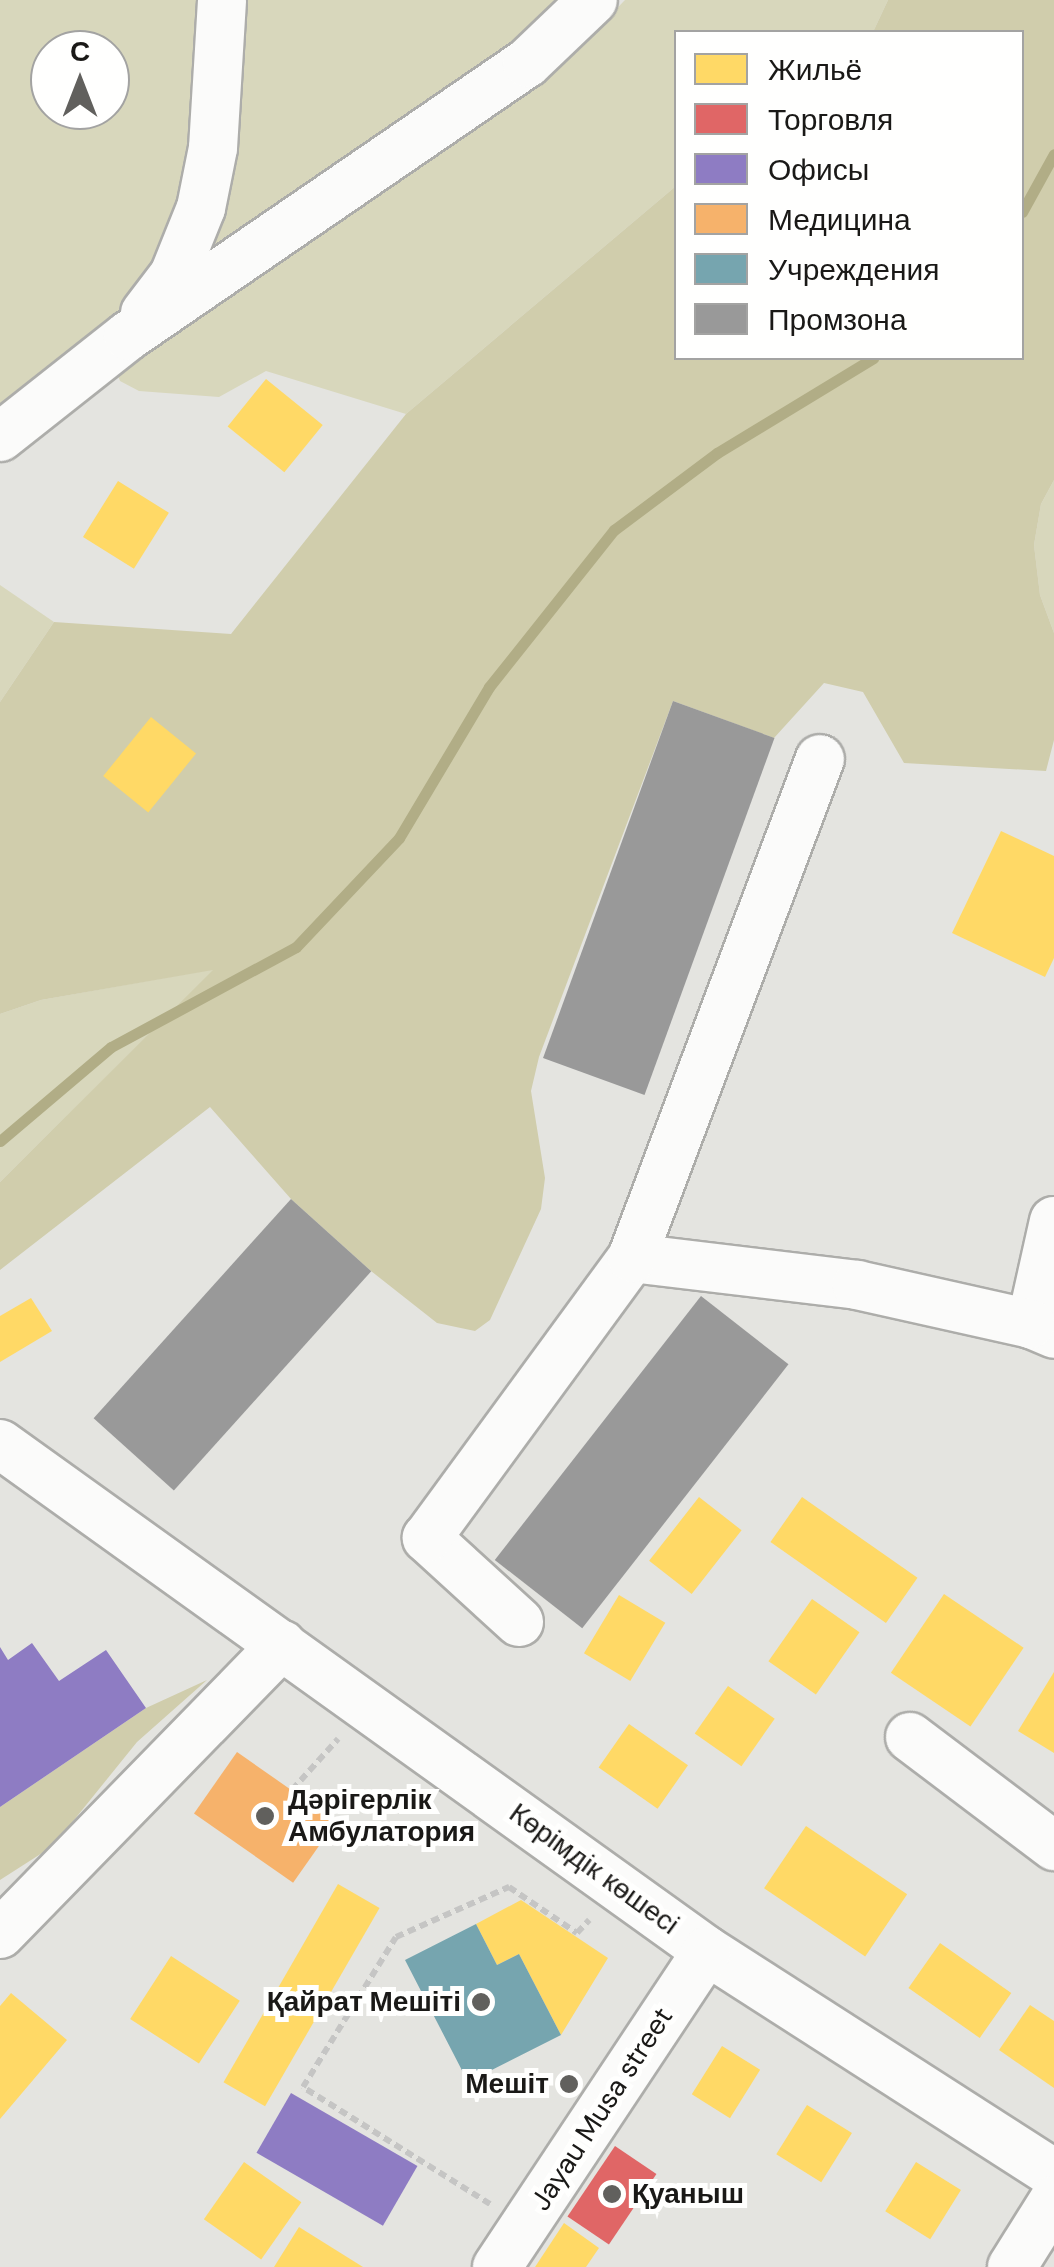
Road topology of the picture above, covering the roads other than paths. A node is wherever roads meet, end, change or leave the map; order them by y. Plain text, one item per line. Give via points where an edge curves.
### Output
1 (222, 0) edge
2 (594, 0) edge
3 (128, 336) junction
4 (0, 437) edge
5 (820, 759) dead end
6 (1054, 1221) edge
7 (632, 1258) junction
8 (1043, 1329) edge
9 (0, 1444) edge
10 (520, 1622) dead end
11 (282, 1645) junction
12 (910, 1738) dead end
13 (1054, 1846) edge
14 (0, 1934) edge
15 (708, 1951) junction
16 (1054, 2174) edge
17 (1054, 2200) edge
18 (510, 2248) edge
19 (1012, 2267) edge

1 - 3 street via 213,148 200,208 174,276
2 - 3 street via 527,63
3 - 4 street
5 - 7 street
6 - 8 street
7 - 8 street via 858,1284
7 - 10 street via 427,1538
9 - 11 street, Көрімдік көшесі
11 - 14 street
11 - 15 street, Көрімдік көшесі
12 - 13 street
15 - 16 street, Көрімдік көшесі
15 - 18 street, Jayau Musa street
17 - 19 street

